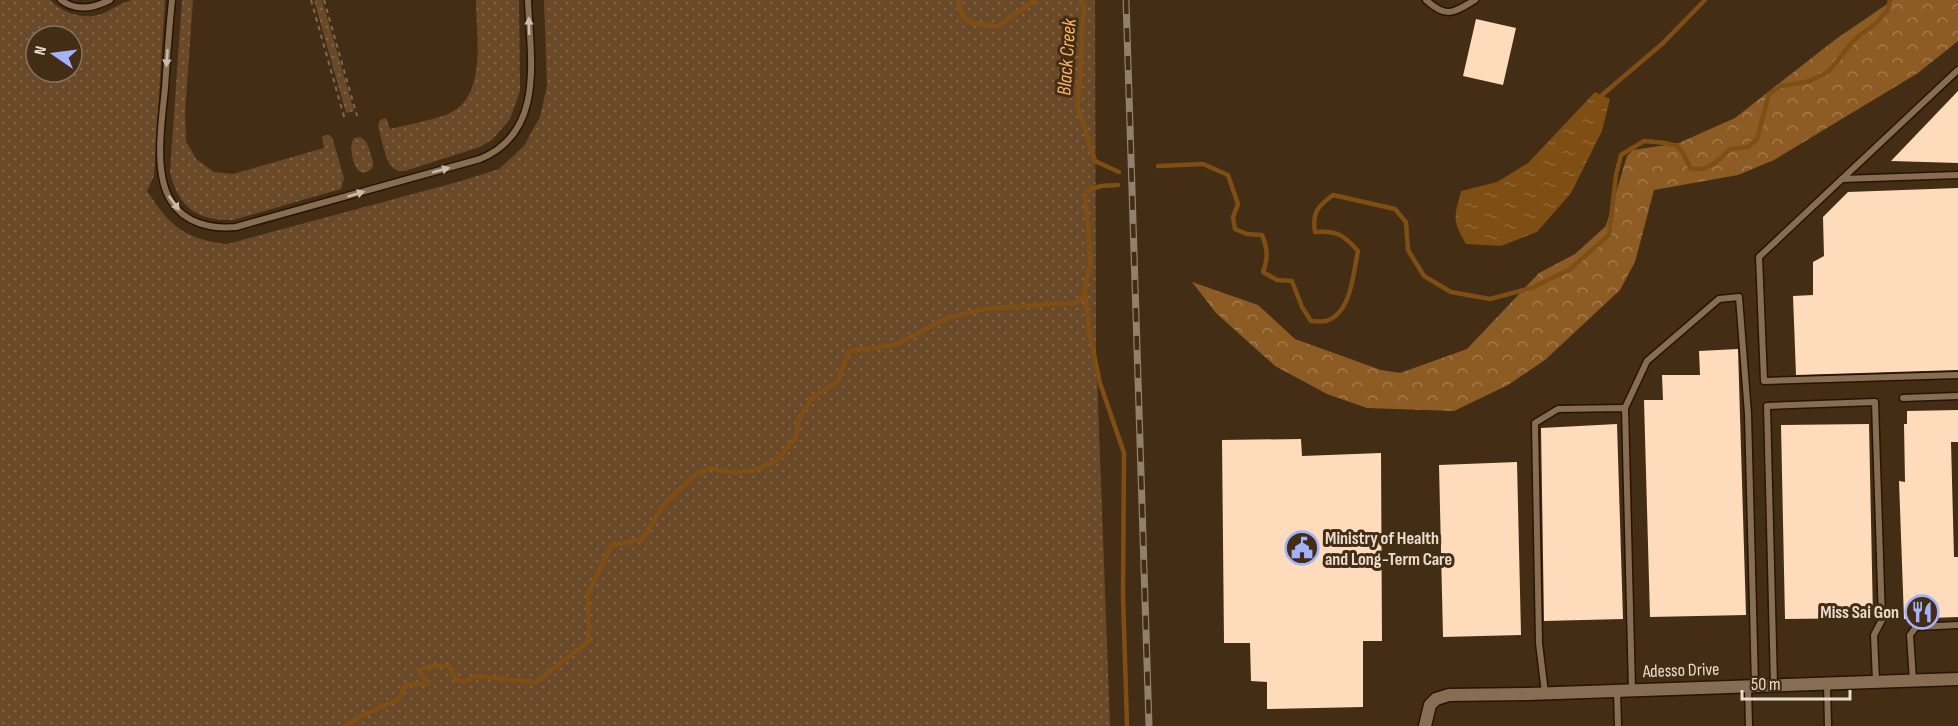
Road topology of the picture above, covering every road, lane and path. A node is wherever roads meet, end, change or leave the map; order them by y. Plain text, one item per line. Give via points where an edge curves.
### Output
1 (61, 0) edge
2 (110, 0) edge
3 (172, 0) edge
4 (311, 0) edge
5 (324, 0) edge
6 (528, 0) edge
7 (1426, 0) edge
8 (1475, 0) edge
9 (1958, 70) edge
10 (357, 116) dead end
11 (345, 120) dead end
12 (1958, 175) edge
13 (1842, 179) junction
14 (1958, 375) edge
15 (1958, 396) edge
16 (1903, 398) dead end
17 (1625, 408) junction
18 (1958, 625) edge
19 (1958, 679) edge
20 (1913, 680) junction
21 (1876, 681) junction
22 (1827, 683) junction
23 (1751, 686) junction
24 (1774, 686) junction
25 (1617, 690) junction
26 (1632, 690) junction
27 (1545, 693) junction
28 (1425, 726) edge
29 (1618, 726) edge
30 (1749, 726) edge
31 (1828, 726) edge

1 - 2 lane via 78,8 89,8
3 -> 6 lane via 160,148 163,183 170,201 182,214 218,228 236,227 496,153 525,116 530,91
4 - 11 path
5 - 10 path
7 - 8 lane via 1437,10 1453,13
9 - 13 lane
12 - 13 lane
13 - 14 lane via 1760,257 1764,381
15 - 16 lane
17 - 23 lane via 1647,361 1719,299 1739,297 1748,414
17 - 26 lane
17 - 27 lane via 1558,409 1535,423 1539,643
18 - 20 lane via 1916,627 1910,635
19 - 20 street, Adesso Drive
20 - 21 street, Adesso Drive
21 - 22 street, Adesso Drive
21 - 24 lane via 1874,635 1882,620 1875,402 1767,406
22 - 24 street, Adesso Drive
22 - 31 lane
23 - 24 street, Adesso Drive
23 - 26 street, Adesso Drive
23 - 30 lane
25 - 26 street, Adesso Drive
25 - 27 street, Adesso Drive
25 - 29 lane
27 - 28 street, Adesso Drive via 1449,695 1430,705

